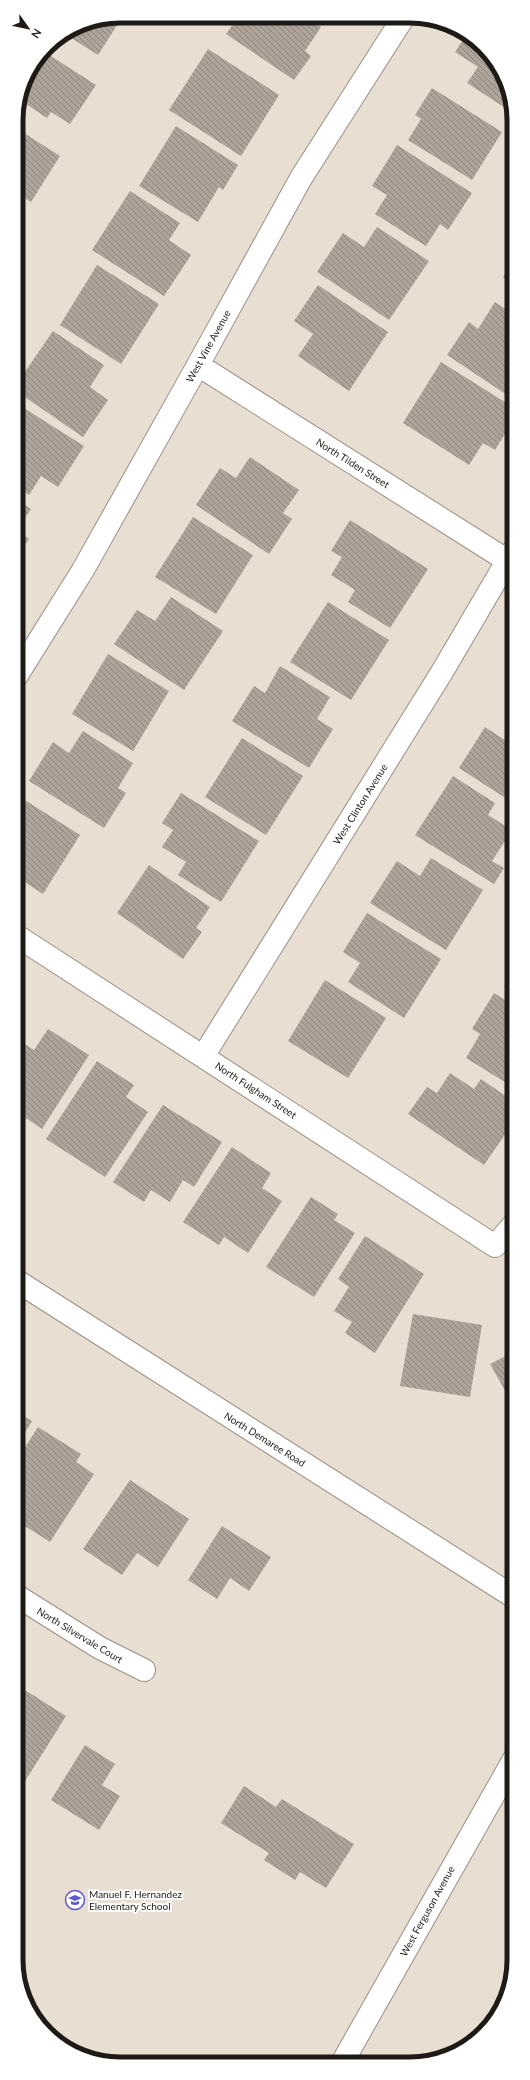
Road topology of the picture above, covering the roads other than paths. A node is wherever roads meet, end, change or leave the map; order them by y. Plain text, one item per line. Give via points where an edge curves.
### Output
1 (400, 23) edge
2 (198, 366) junction
3 (507, 554) edge
4 (507, 561) edge
5 (23, 666) edge
6 (23, 940) edge
7 (204, 1055) junction
8 (507, 1232) edge
9 (23, 1285) edge
10 (507, 1593) edge
11 (23, 1600) edge
12 (144, 1670) dead end
13 (507, 1771) edge
14 (345, 2057) edge

1 - 2 street, West Vine Avenue via 301,178
2 - 3 street, North Tilden Street
2 - 5 street, West Vine Avenue via 83,570
4 - 7 street, West Clinton Avenue via 442,672
6 - 7 street, North Fulgham Street
7 - 8 street, North Fulgham Street via 495,1246
9 - 10 street, North Demaree Road
11 - 12 street, North Silvervale Court via 100,1648
13 - 14 street, West Ferguson Avenue

